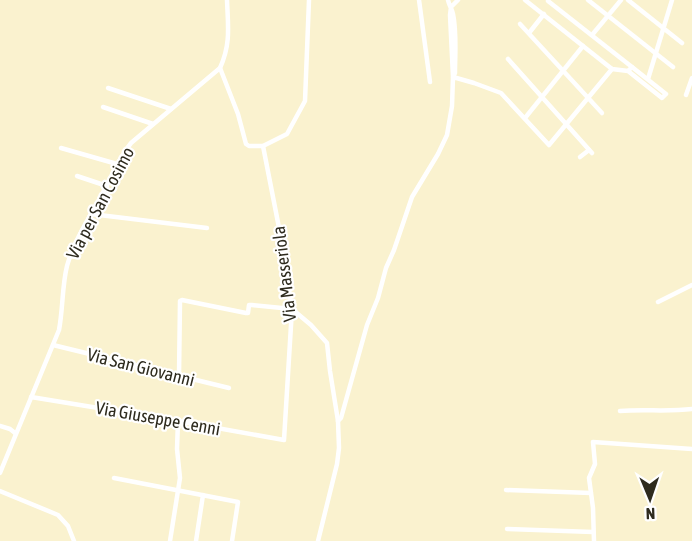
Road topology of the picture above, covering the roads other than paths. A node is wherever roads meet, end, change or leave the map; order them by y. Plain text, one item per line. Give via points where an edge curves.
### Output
1 (227, 0) edge
2 (309, 0) edge
3 (419, 0) edge
4 (448, 0) edge
5 (458, 0) edge
6 (525, 0) edge
7 (549, 0) edge
8 (588, 0) edge
9 (621, 0) edge
10 (628, 0) edge
11 (672, 0) edge
12 (451, 7) junction
13 (542, 12) junction
14 (608, 16) junction
15 (520, 24) dead end
16 (663, 28) junction
17 (529, 33) junction
18 (592, 35) junction
19 (682, 43) dead end
20 (583, 46) junction
21 (656, 54) junction
22 (508, 59) dead end
23 (673, 67) dead end
24 (220, 68) junction
25 (612, 69) junction
26 (630, 69) junction
27 (563, 71) junction
28 (453, 77) junction
29 (692, 78) edge
30 (648, 79) junction
31 (430, 82) dead end
32 (108, 88) dead end
33 (686, 95) dead end
34 (542, 98) junction
35 (588, 98) junction
36 (104, 107) dead end
37 (171, 109) junction
38 (602, 113) dead end
39 (525, 118) junction
40 (153, 124) junction
41 (565, 124) junction
42 (263, 146) junction
43 (61, 148) dead end
44 (580, 157) dead end
45 (117, 164) junction
46 (77, 176) dead end
47 (106, 186) junction
48 (91, 214) junction
49 (207, 228) dead end
50 (692, 285) edge
51 (658, 302) dead end
52 (292, 309) junction
53 (53, 345) junction
54 (179, 376) junction
55 (229, 388) dead end
56 (31, 397) junction
57 (692, 409) edge
58 (620, 411) dead end
59 (178, 421) junction
60 (338, 421) junction
61 (0, 426) edge
62 (15, 433) junction
63 (284, 440) joint
64 (692, 449) edge
65 (0, 473) edge
66 (114, 478) dead end
67 (506, 490) dead end
68 (0, 491) edge
69 (178, 491) junction
70 (591, 493) junction
71 (203, 495) junction
72 (507, 529) dead end
73 (593, 532) junction
74 (74, 541) edge
75 (170, 541) edge
76 (196, 541) edge
77 (232, 541) edge
78 (318, 541) edge
79 (594, 541) edge

1 - 24 street via 228,42
2 - 42 street via 305,101 288,133
3 - 31 street
4 - 12 street
5 - 12 street
6 - 13 street
7 - 13 street
7 - 18 street
8 - 14 street
9 - 14 street
10 - 16 street
11 - 16 street
12 - 28 street
13 - 17 street
13 - 20 street
14 - 18 street
14 - 21 street
15 - 17 street
16 - 19 street
16 - 21 street
17 - 27 street
18 - 26 street
20 - 25 street
20 - 27 street
21 - 23 street
21 - 30 street
22 - 34 street
24 - 37 street, Via per San Cosimo
24 - 42 street via 246,144
25 - 26 street
25 - 35 street
26 - 30 street
26 - 30 street via 663,98 666,94
27 - 34 street
27 - 35 street
28 - 39 street via 501,93
28 - 60 street via 447,135 412,197
29 - 33 street
32 - 37 street
34 - 39 street
34 - 41 street
35 - 38 street
35 - 41 street
36 - 40 street
37 - 40 street, Via per San Cosimo
39 - 41 street via 549,145
40 - 45 street, Via per San Cosimo via 131,143
41 - 44 street via 590,152
42 - 52 street, Via Masseriola
43 - 45 street
45 - 47 street, Via per San Cosimo
46 - 47 street
47 - 48 street, Via per San Cosimo
48 - 49 street
48 - 53 street, Via per San Cosimo via 68,264 59,330
50 - 51 street
52 - 54 street via 249,305 246,313 180,301
52 - 60 street via 327,343
52 - 63 street, Via Masseriola
53 - 54 street, Via San Giovanni
53 - 56 street, Via per San Cosimo
54 - 55 street, Via San Giovanni
56 - 59 street, Via Giuseppe Cenni
56 - 62 street, Via per San Cosimo
57 - 58 street
59 - 63 street, Via Giuseppe Cenni
59 - 69 street
60 - 78 street via 337,464
61 - 62 street
62 - 65 street, Via per San Cosimo
64 - 70 street via 593,442
66 - 69 street
67 - 70 street
68 - 74 street via 58,515
69 - 71 street
69 - 75 street
70 - 73 street
71 - 76 street
71 - 77 street via 238,502
72 - 73 street
73 - 79 street

